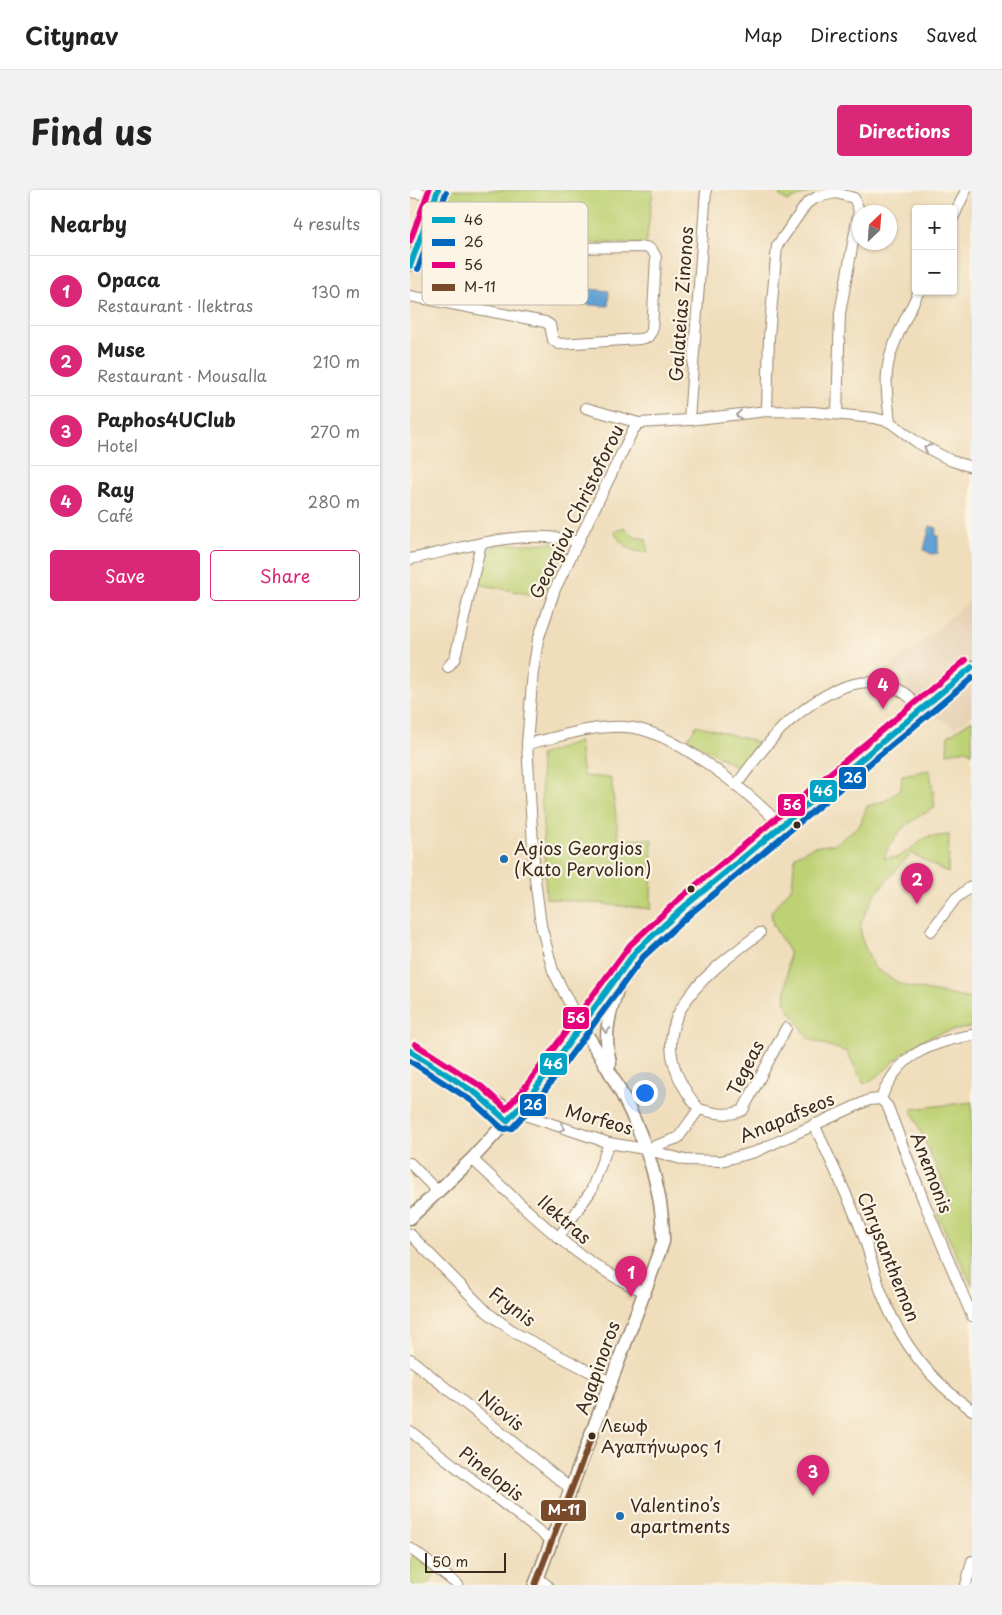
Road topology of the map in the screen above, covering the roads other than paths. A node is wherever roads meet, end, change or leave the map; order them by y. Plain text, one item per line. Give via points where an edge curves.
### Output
1 (706, 190) edge
2 (966, 190) edge
3 (410, 192) edge
4 (437, 193) edge
5 (957, 209) edge
6 (422, 235) edge
7 (588, 248) edge
8 (410, 266) edge
9 (917, 295) edge
10 (457, 305) edge
11 (586, 408) dead end
12 (768, 412) junction
13 (836, 414) junction
14 (689, 420) junction
15 (890, 422) junction
16 (639, 423) junction
17 (972, 467) edge
18 (579, 542) junction
19 (481, 543) junction
20 (410, 559) edge
21 (448, 667) dead end
22 (972, 667) edge
23 (921, 709) junction
24 (527, 744) junction
25 (736, 785) junction
26 (781, 826) junction
27 (972, 886) edge
28 (932, 931) dead end
29 (760, 933) dead end
30 (624, 966) junction
31 (581, 1026) junction
32 (786, 1028) dead end
33 (972, 1035) edge
34 (410, 1051) edge
35 (614, 1077) junction
36 (881, 1099) junction
37 (699, 1109) junction
38 (512, 1117) junction
39 (814, 1124) junction
40 (609, 1143) junction
41 (645, 1149) junction
42 (472, 1159) junction
43 (410, 1163) edge
44 (438, 1192) junction
45 (410, 1218) edge
46 (410, 1234) edge
47 (558, 1238) junction
48 (645, 1292) junction
49 (972, 1316) edge
50 (410, 1360) edge
51 (612, 1383) junction
52 (972, 1410) edge
53 (410, 1431) edge
54 (571, 1489) junction
55 (553, 1542) junction
56 (410, 1548) edge
57 (972, 1561) edge
58 (541, 1583) edge
59 (458, 1585) edge
60 (966, 1585) edge

1 - 14 street, Galateias Zinonos
2 - 5 street
3 - 4 street
6 - 8 street
7 - 10 street via 646,247 652,250 656,258 652,331 648,337 559,344 554,340 550,325 545,322
9 - 15 street via 889,361 886,389
11 - 16 street, Georgiou Christoforou
12 - 13 street, Georgiou Christoforou
12 - 13 street via 769,337 777,246 807,203 836,193 854,198 859,210 840,313
12 -> 14 street, Georgiou Christoforou
13 - 15 street, Georgiou Christoforou
14 - 16 street, Georgiou Christoforou
17 -> 15 street, Georgiou Christoforou via 918,443
16 - 18 street, Georgiou Christoforou
18 - 19 street via 537,536
18 - 24 street, Georgiou Christoforou via 555,589 538,640
19 - 20 street
19 - 21 street via 455,658
22 - 23 main road
23 - 25 street via 895,686 881,681 858,682 814,703 782,729
23 - 26 main road
24 - 25 street via 588,730 627,726 664,739
24 - 31 street, Georgiou Christoforou via 540,925 553,971
25 - 26 street
26 - 30 main road via 665,924
27 - 28 street via 956,898
29 - 37 street via 699,982 683,1004 675,1024 671,1040 672,1063 685,1092
30 - 31 main road
30 -> 35 main road via 607,1022 606,1049
31 - 35 main road
31 - 38 main road
32 - 37 street, Tegeas via 743,1110 714,1113
33 - 36 street via 930,1045 912,1056 890,1080
34 - 38 main road
35 - 41 main road, Agapinoros
36 - 39 street, Anapafseos via 869,1100
36 - 49 street, Anemonis via 888,1107
37 - 41 street via 678,1138
38 -> 40 street, Morfeos
38 - 42 main road
39 - 41 street, Anapafseos via 755,1152 721,1161 685,1160
39 - 52 street, Chrysanthemon via 862,1232 893,1319 926,1370 945,1390
40 - 41 street, Morfeos
40 - 47 street via 591,1191
41 - 48 main road, Agapinoros via 658,1188 663,1242
42 - 44 main road
42 - 47 street, Ilektras
43 - 44 street
44 - 45 main road
46 - 51 street, Frynis via 488,1313 516,1334
47 - 48 street, Ilektras via 591,1264
48 - 51 main road, Agapinoros
50 - 54 street, Niovis
51 - 54 main road, Agapinoros
53 - 55 street, Pinelopis
54 - 55 main road, Agapinoros
55 - 58 main road, Agapinoros
56 - 59 street
57 - 60 street

